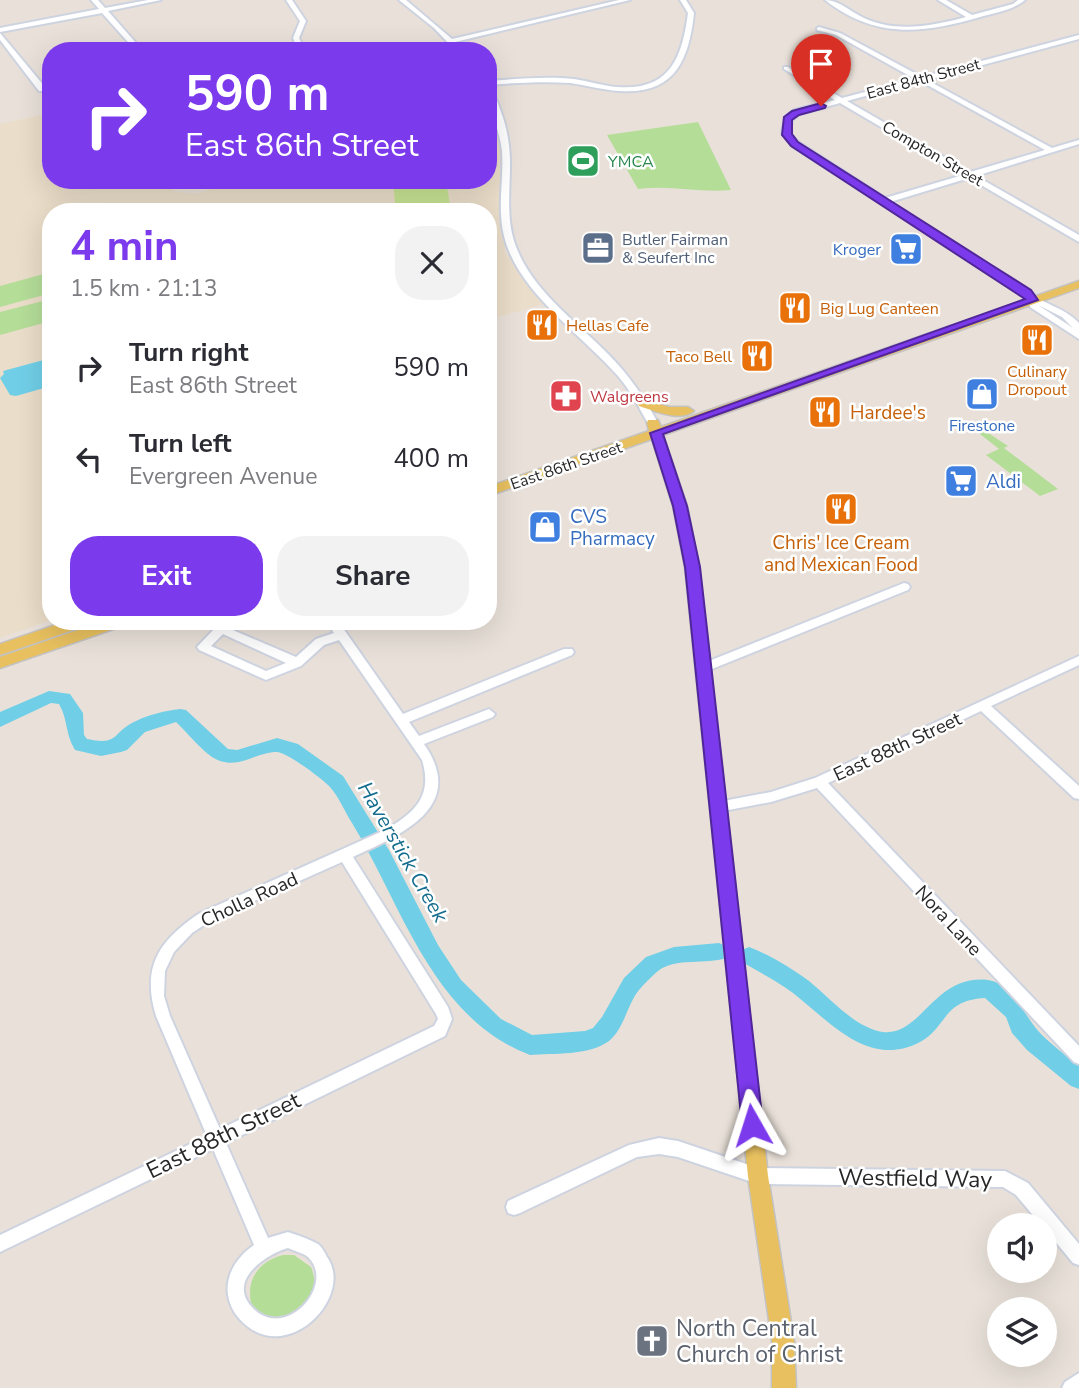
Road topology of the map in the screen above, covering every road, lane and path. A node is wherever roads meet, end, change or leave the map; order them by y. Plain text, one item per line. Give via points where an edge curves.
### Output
1 (94, 0) edge
2 (158, 0) edge
3 (289, 0) edge
4 (402, 0) edge
5 (627, 0) edge
6 (683, 0) edge
7 (828, 0) edge
8 (941, 0) edge
9 (1022, 0) edge
10 (104, 10) junction
11 (969, 16) junction
12 (819, 29) dead end
13 (0, 32) edge
14 (1079, 37) edge
15 (451, 41) joint
16 (133, 42) edge
17 (298, 42) edge
18 (786, 68) dead end
19 (921, 79) junction
20 (497, 83) edge
21 (42, 89) dead end
22 (843, 101) junction
23 (497, 111) edge
24 (1079, 142) edge
25 (1051, 150) junction
26 (970, 175) junction
27 (884, 201) junction
28 (1079, 239) edge
29 (1079, 275) edge
30 (1079, 284) edge
31 (1030, 296) junction
32 (1079, 330) edge
33 (1079, 336) edge
34 (643, 403) junction
35 (688, 411) junction
36 (655, 428) junction
37 (627, 443) junction
38 (664, 453) junction
39 (497, 478) edge
40 (497, 489) edge
41 (904, 587) dead end
42 (57, 630) edge
43 (94, 630) edge
44 (220, 630) edge
45 (223, 630) edge
46 (338, 630) edge
47 (341, 635) junction
48 (0, 650) edge
49 (568, 652) dead end
50 (0, 663) edge
51 (297, 663) junction
52 (1074, 663) edge
53 (703, 668) junction
54 (982, 705) junction
55 (489, 713) dead end
56 (401, 720) junction
57 (417, 742) junction
58 (820, 782) junction
59 (1079, 794) edge
60 (718, 807) junction
61 (345, 855) junction
62 (443, 1024) joint
63 (1079, 1057) edge
64 (215, 1138) junction
65 (758, 1176) junction
66 (514, 1207) dead end
67 (0, 1244) edge
68 (264, 1247) junction
69 (1079, 1257) edge
70 (1079, 1382) edge
71 (784, 1388) edge
72 (1071, 1388) edge

1 - 10 street
2 - 10 street
3 - 17 street via 303,21
4 - 15 street
5 - 15 street
6 - 20 street via 691,13 685,54 659,83 621,89 569,81
7 - 11 street via 868,22 896,29
8 - 11 street
9 - 11 street
10 - 13 street
10 - 16 street
12 - 19 street via 838,34
13 - 21 street
14 - 19 street, East 84th Street
18 - 22 street, Compton Street
19 - 22 street, East 84th Street
19 - 25 street
22 - 26 street, Compton Street
22 - 27 street, East 84th Street via 790,116 788,137
23 - 34 street via 504,138 505,209 512,250 536,286 632,385
24 - 25 street
25 - 26 street
26 - 27 street
26 - 28 street, Compton Street
27 - 31 street
29 - 31 main road, East 86th Street
30 - 31 main road, East 86th Street
31 - 32 street
31 - 33 street via 1040,311
31 - 35 main road, East 86th Street
31 - 36 main road, East 86th Street
34 - 35 main road via 668,411
34 - 36 street
35 - 36 main road, East 86th Street
36 - 37 main road, East 86th Street
36 - 38 main road
36 - 39 main road, East 86th Street
37 - 38 main road via 648,445
37 - 40 main road, East 86th Street
38 - 53 main road via 687,539
41 - 53 street
42 - 48 main road
43 - 50 main road
44 - 51 street via 203,647 266,676
45 - 51 street
46 - 47 street, Cholla Road
47 - 51 street via 320,642
47 - 56 street, Cholla Road
49 - 56 street
52 - 54 street, East 88th Street
53 - 60 main road
54 - 58 street, East 88th Street
54 - 59 street
55 - 57 street
56 - 57 street, Cholla Road
57 - 61 street, Cholla Road via 432,769 431,795 418,815
58 - 60 street, East 88th Street
58 - 63 street, Nora Lane
60 - 65 main road
61 - 62 street via 443,1012
61 - 64 street, Cholla Road via 198,921 175,940 161,962 156,986 159,1005
62 - 64 street, East 88th Street via 438,1033
64 - 67 street, East 88th Street
64 - 68 street, Cholla Road
65 - 66 street via 678,1149 644,1147
65 - 69 street, Westfield Way via 1005,1180 1021,1189
65 - 71 main road via 783,1341
68 - 68 street via 246,1262 237,1283 242,1308 260,1325 287,1327 301,1321 320,1300 325,1287 322,1262 302,1243 288,1240
70 - 72 street

